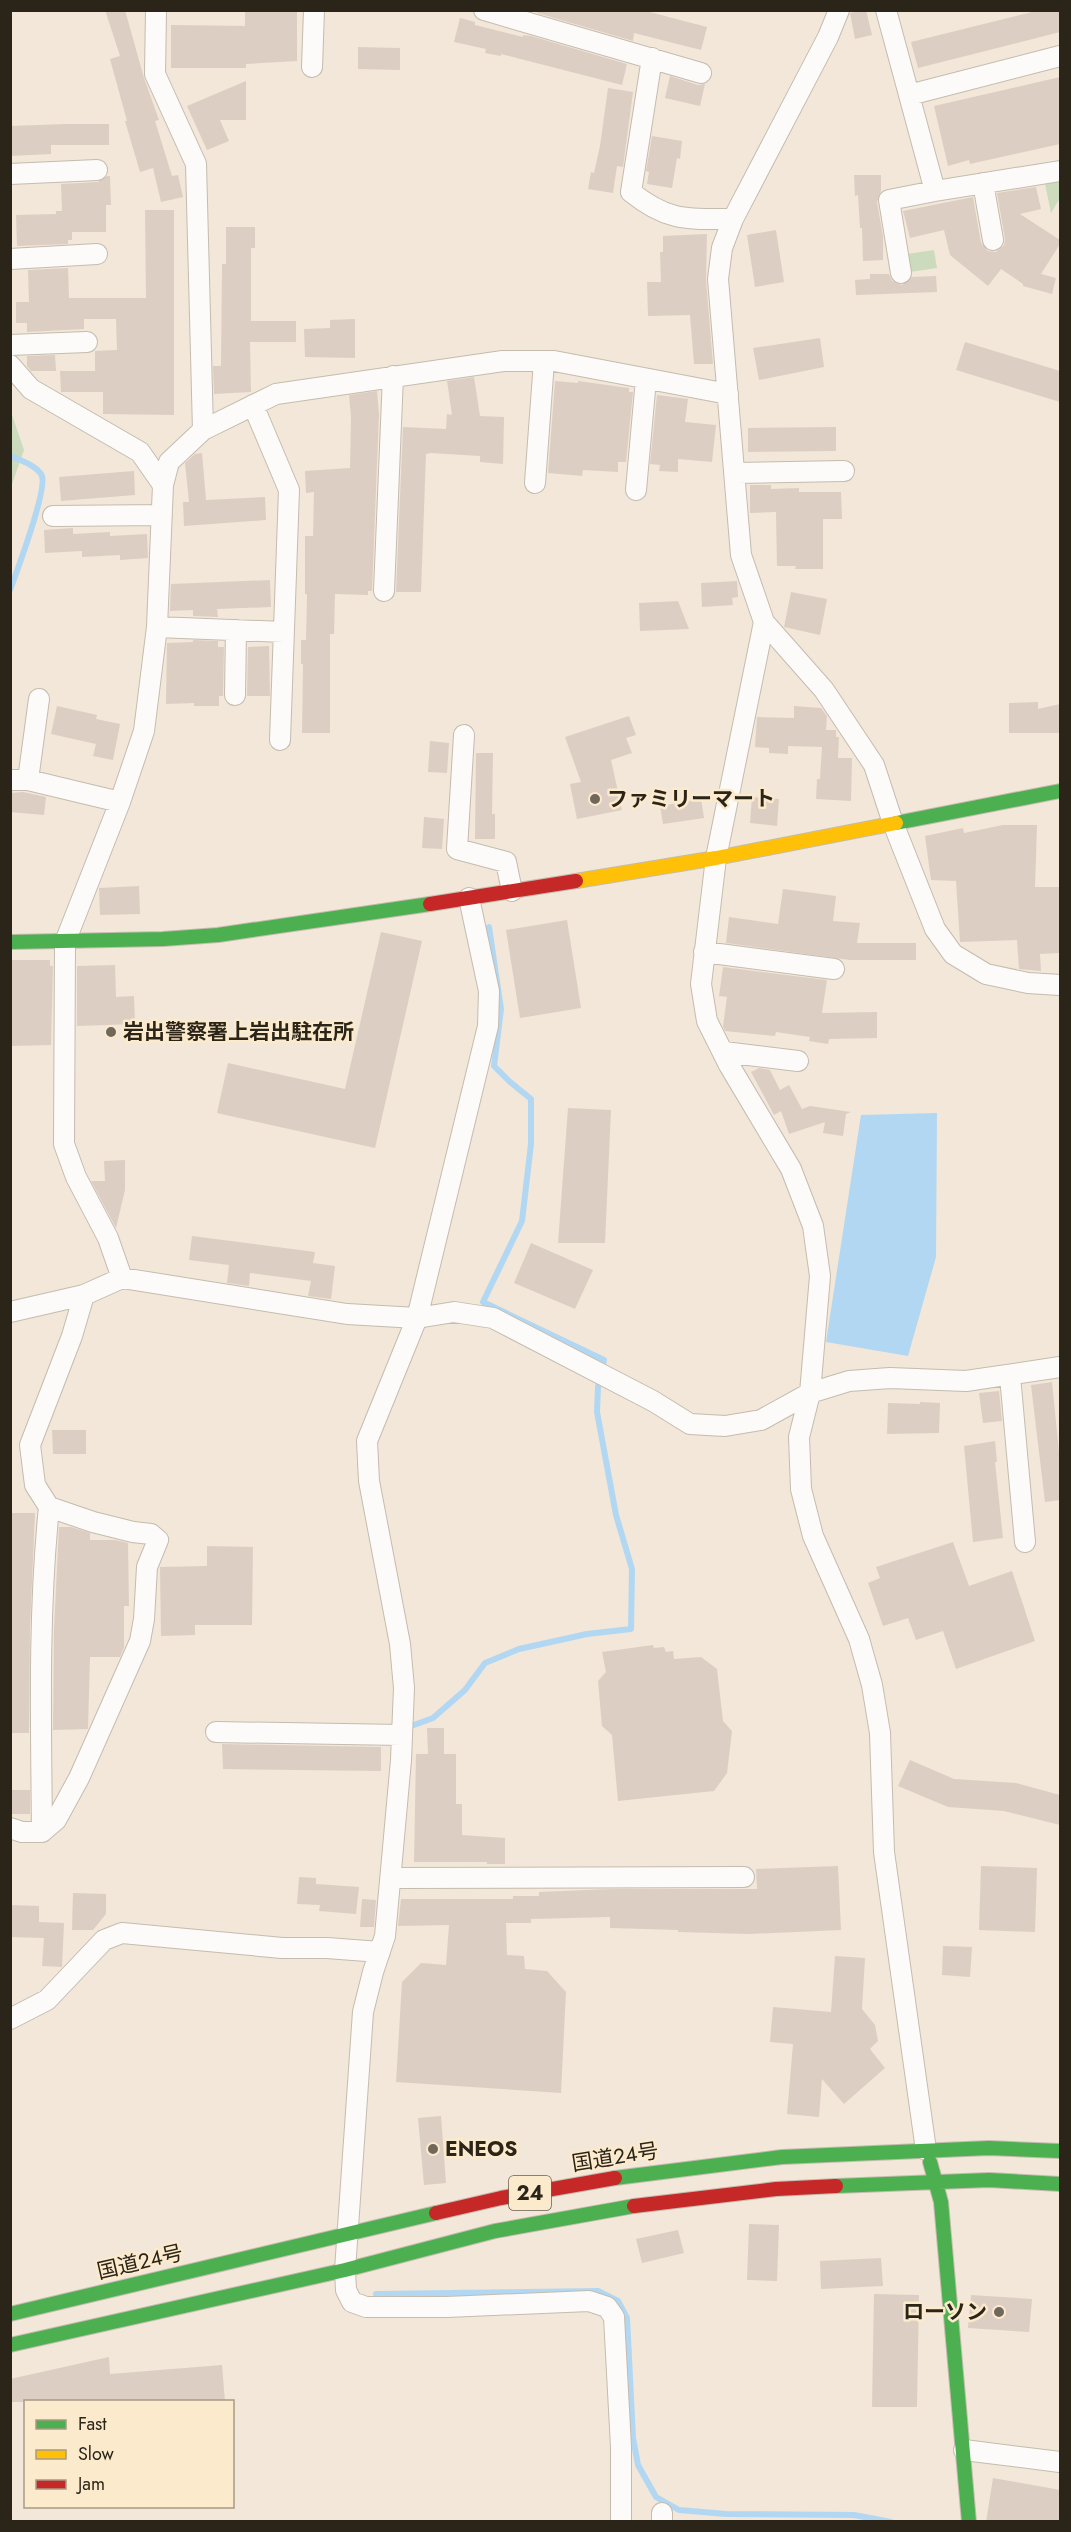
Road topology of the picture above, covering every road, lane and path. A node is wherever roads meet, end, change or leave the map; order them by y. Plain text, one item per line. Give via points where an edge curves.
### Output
1 (156, 10) edge
2 (314, 10) edge
3 (484, 10) edge
4 (839, 10) edge
5 (886, 10) edge
6 (1060, 56) edge
7 (652, 58) junction
8 (312, 67) dead end
9 (702, 73) dead end
10 (909, 95) junction
11 (96, 170) dead end
12 (1060, 171) edge
13 (10, 174) edge
14 (983, 183) junction
15 (935, 191) junction
16 (733, 219) junction
17 (993, 240) dead end
18 (96, 254) dead end
19 (10, 259) edge
20 (901, 273) dead end
21 (87, 342) dead end
22 (10, 345) edge
23 (544, 361) junction
24 (10, 365) edge
25 (393, 376) junction
26 (646, 379) junction
27 (728, 394) junction
28 (253, 405) junction
29 (203, 430) junction
30 (844, 471) dead end
31 (736, 473) junction
32 (535, 483) dead end
33 (163, 485) junction
34 (636, 490) dead end
35 (162, 515) junction
36 (53, 516) dead end
37 (384, 591) dead end
38 (764, 622) junction
39 (157, 627) junction
40 (236, 630) junction
41 (284, 632) junction
42 (235, 694) dead end
43 (39, 699) dead end
44 (464, 735) dead end
45 (280, 740) dead end
46 (19, 780) edge
47 (1060, 791) edge
48 (120, 802) junction
49 (893, 823) junction
50 (716, 858) junction
51 (512, 891) junction
52 (469, 898) junction
53 (10, 942) edge
54 (65, 942) junction
55 (704, 952) junction
56 (834, 969) dead end
57 (1060, 985) edge
58 (724, 1052) junction
59 (798, 1061) dead end
60 (122, 1278) junction
61 (84, 1295) junction
62 (10, 1312) edge
63 (417, 1318) junction
64 (1060, 1367) edge
65 (1010, 1376) junction
66 (810, 1393) junction
67 (20, 1447) edge
68 (49, 1507) junction
69 (1025, 1542) dead end
70 (216, 1732) dead end
71 (402, 1735) junction
72 (10, 1828) edge
73 (42, 1832) junction
74 (744, 1877) dead end
75 (391, 1878) junction
76 (380, 1952) junction
77 (10, 2019) edge
78 (926, 2150) junction
79 (1060, 2151) edge
80 (935, 2181) junction
81 (1060, 2184) edge
82 (347, 2236) junction
83 (345, 2270) junction
84 (10, 2314) edge
85 (10, 2345) edge
86 (964, 2450) junction
87 (1060, 2462) edge
88 (621, 2522) edge
89 (969, 2522) edge

1 - 29 street via 154,74 196,164
2 - 8 street
3 - 7 street
4 - 16 street
5 - 10 street
6 - 10 street
7 - 9 street
7 - 16 street via 631,192 651,208 683,219
10 - 15 street
11 - 13 street
12 - 14 street
14 - 15 street
14 - 17 street
15 - 20 street via 889,200
16 - 27 street via 722,248 718,279
18 - 19 street
21 - 22 street
23 - 25 street via 503,361
23 - 26 street
23 - 32 street
24 - 33 street via 31,389 140,452
25 - 28 street via 276,394
25 - 37 street
26 - 27 street
26 - 34 street
27 - 31 street
28 - 29 street
28 - 41 street via 289,490
29 - 33 street via 169,462
30 - 31 street
31 - 38 street via 741,555
33 - 35 street
35 - 36 street
35 - 39 street
38 - 49 street via 824,690 874,765
38 - 50 street
39 - 40 street
39 - 48 street via 144,731
40 - 41 street
40 - 42 street
41 - 45 street
43 - 46 street
44 - 51 street via 457,849 506,862
46 - 48 street
47 - 49 main road
48 - 54 street
49 - 50 main road
49 - 57 street via 935,928 953,954 986,974
50 - 51 main road
50 - 55 street
51 - 52 main road
52 - 54 main road via 218,935
52 - 63 street via 489,991 488,1026
53 - 54 main road
54 - 60 street via 64,1144 76,1177 108,1238
55 - 56 street
55 - 58 street via 701,984 706,1021
58 - 59 street
58 - 66 street via 791,1169 813,1226 820,1276
60 - 61 street
60 - 63 street via 347,1314
61 - 62 street
61 - 67 street via 72,1336
63 - 66 street via 454,1312 493,1318 690,1424 725,1426 761,1420
63 - 71 street via 368,1441 377,1533 400,1644 404,1688
64 - 65 street
65 - 66 street via 966,1381 849,1381
65 - 69 street
66 - 78 street via 800,1437 801,1489 813,1536 859,1639 874,1695 880,1733 884,1852
67 - 68 street via 34,1485
68 - 73 street via 42,1582
68 - 73 street via 159,1539 147,1567 140,1641 79,1778 56,1820
70 - 71 street
71 - 75 street
72 - 73 street
74 - 75 street
75 - 76 street via 386,1936
76 - 77 street via 282,1948 122,1933 104,1940 47,2000
76 - 82 street via 363,2012
78 - 79 main road, 国道24号 / 24
78 - 80 main road
78 - 82 main road, 国道24号 / 24 via 782,2157 646,2172 501,2198
80 - 81 main road, 24
80 - 83 main road, 24 via 776,2190 640,2205 495,2231
80 - 86 main road via 941,2202
82 - 83 street
82 - 84 main road, 国道24号 / 24
83 - 85 main road, 24
83 - 88 street via 346,2290 352,2302 366,2307 589,2301 607,2307 614,2317
86 - 87 street
86 - 89 main road

